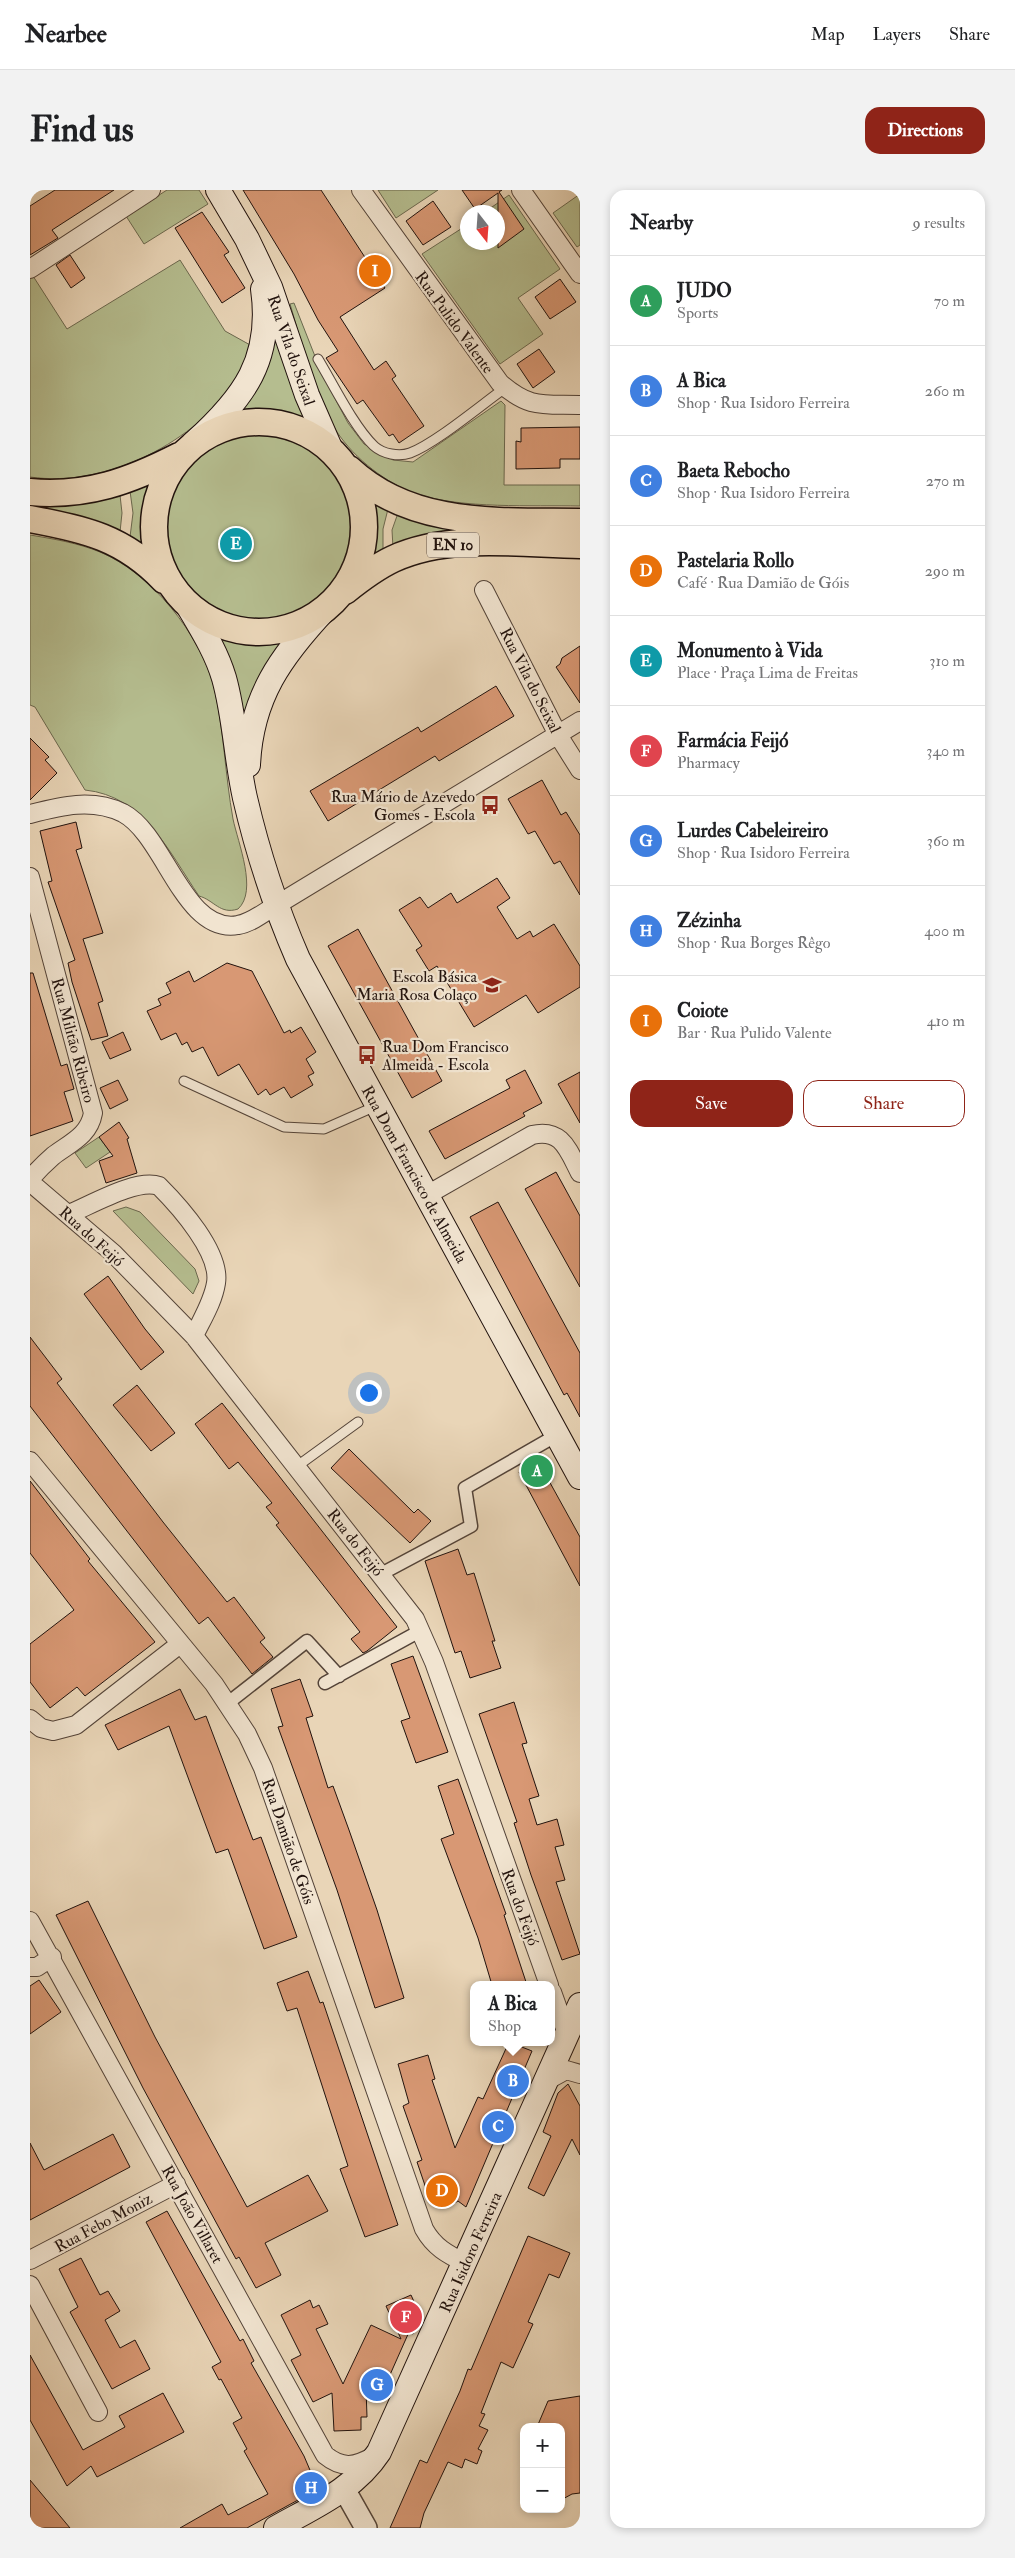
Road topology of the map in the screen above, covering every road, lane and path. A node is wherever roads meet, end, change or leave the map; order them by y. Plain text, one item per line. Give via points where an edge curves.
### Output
1 (151, 190) edge
2 (218, 190) edge
3 (361, 190) edge
4 (521, 190) edge
5 (252, 249) junction
6 (30, 269) edge
7 (580, 274) edge
8 (318, 359) dead end
9 (505, 388) junction
10 (580, 405) edge
11 (188, 449) junction
12 (337, 457) junction
13 (30, 492) edge
14 (30, 519) edge
15 (580, 522) edge
16 (580, 546) edge
17 (484, 590) dead end
18 (181, 598) junction
19 (332, 602) junction
20 (580, 721) edge
21 (558, 734) junction
22 (580, 770) edge
23 (30, 814) edge
24 (254, 836) junction
25 (30, 877) edge
26 (275, 906) junction
27 (184, 1081) dead end
28 (377, 1106) junction
29 (580, 1173) edge
30 (30, 1180) edge
31 (427, 1194) junction
32 (69, 1214) junction
33 (194, 1336) junction
34 (358, 1422) dead end
35 (568, 1444) edge
36 (30, 1460) edge
37 (296, 1467) junction
38 (580, 1477) edge
39 (381, 1574) junction
40 (420, 1631) junction
41 (180, 1644) junction
42 (338, 1676) junction
43 (325, 1683) dead end
44 (228, 1703) junction
45 (30, 1719) edge
46 (30, 1921) edge
47 (52, 1957) junction
48 (30, 1967) edge
49 (548, 1981) edge
50 (555, 2000) edge
51 (580, 2005) edge
52 (567, 2034) junction
53 (580, 2074) edge
54 (546, 2081) junction
55 (176, 2184) junction
56 (30, 2260) edge
57 (465, 2263) junction
58 (30, 2285) edge
59 (98, 2412) dead end
60 (379, 2452) junction
61 (344, 2490) junction
62 (276, 2528) edge
63 (366, 2528) edge

1 - 6 street
2 - 5 main road, Rua Vila do Seixal
3 - 9 street, Rua Pulido Valente
4 - 7 street
5 - 11 main road, Rua Vila do Seixal via 262,281 266,313 259,358 239,396
5 - 12 main road, Rua Vila do Seixal via 270,287 306,395
8 - 9 lane via 363,433 375,447 389,454 409,453 424,446
9 - 10 street, Rua Pulido Valente via 532,404
11 - 12 main road via 226,427 263,422 300,430
11 - 13 main road via 139,476 108,486 62,493
11 - 18 main road via 162,486 153,522 160,566
12 - 15 main road, EN 10 via 379,493 420,510 468,519
12 - 19 main road via 358,492 364,531 355,569
14 - 18 main road via 75,528 120,544 150,564
16 - 19 main road, EN 10 via 490,543 432,548 393,560
17 - 21 street, Rua Vila do Seixal
18 - 19 main road via 214,623 256,632 297,625
18 - 24 main road, Rua Dom Francisco de Almeida via 212,648 224,680
19 - 24 main road, Rua Dom Francisco de Almeida via 279,664 268,681 254,718 247,774
20 - 21 street
21 - 22 street, Rua Vila do Seixal
21 - 26 street
23 - 26 street via 61,806 89,804 125,814 146,834 199,912 217,924 245,923
24 - 26 main road, Rua Dom Francisco de Almeida
25 - 30 street, Rua Militão Ribeiro via 93,1113 81,1137 52,1157
26 - 28 main road, Rua Dom Francisco de Almeida via 298,960
27 - 28 lane via 284,1127 324,1129
28 - 31 main road, Rua Dom Francisco de Almeida
29 - 31 street via 564,1144 554,1134 542,1132
30 - 32 street, Rua do Feijó
31 - 35 main road, Rua Dom Francisco de Almeida
32 - 33 street, Rua do Feijó
32 - 33 street via 144,1184 160,1186 207,1245 216,1267 212,1296
33 - 37 street, Rua do Feijó
34 - 37 lane
35 - 38 main road, Rua Dom Francisco de Almeida
35 - 39 street via 465,1488 472,1526
36 - 41 street, Rua Damião de Góis
37 - 39 street, Rua do Feijó
39 - 40 street, Rua do Feijó via 415,1618
40 - 42 street
40 - 49 street, Rua do Feijó via 438,1672
41 - 44 street, Rua Damião de Góis
41 - 45 street via 76,1725 53,1731 41,1728
42 - 43 street
42 - 44 street via 307,1641
44 - 57 street, Rua Damião de Góis via 264,1768 424,2229 440,2250
46 - 47 street, Rua João Villaret
47 - 48 street via 37,1967
47 - 55 street, Rua João Villaret
50 - 52 street
51 - 52 main road, Rua Isidoro Ferreira
52 - 54 main road, Rua Isidoro Ferreira
53 - 54 street via 566,2070
54 - 57 main road, Rua Isidoro Ferreira
55 - 56 street, Rua Febo Moniz
55 - 60 street, Rua João Villaret via 325,2455 334,2463 359,2465
57 - 60 main road, Rua Isidoro Ferreira
58 - 59 street
60 - 61 main road, Rua Isidoro Ferreira
61 - 62 main road, Rua Isidoro Ferreira
61 - 63 street

